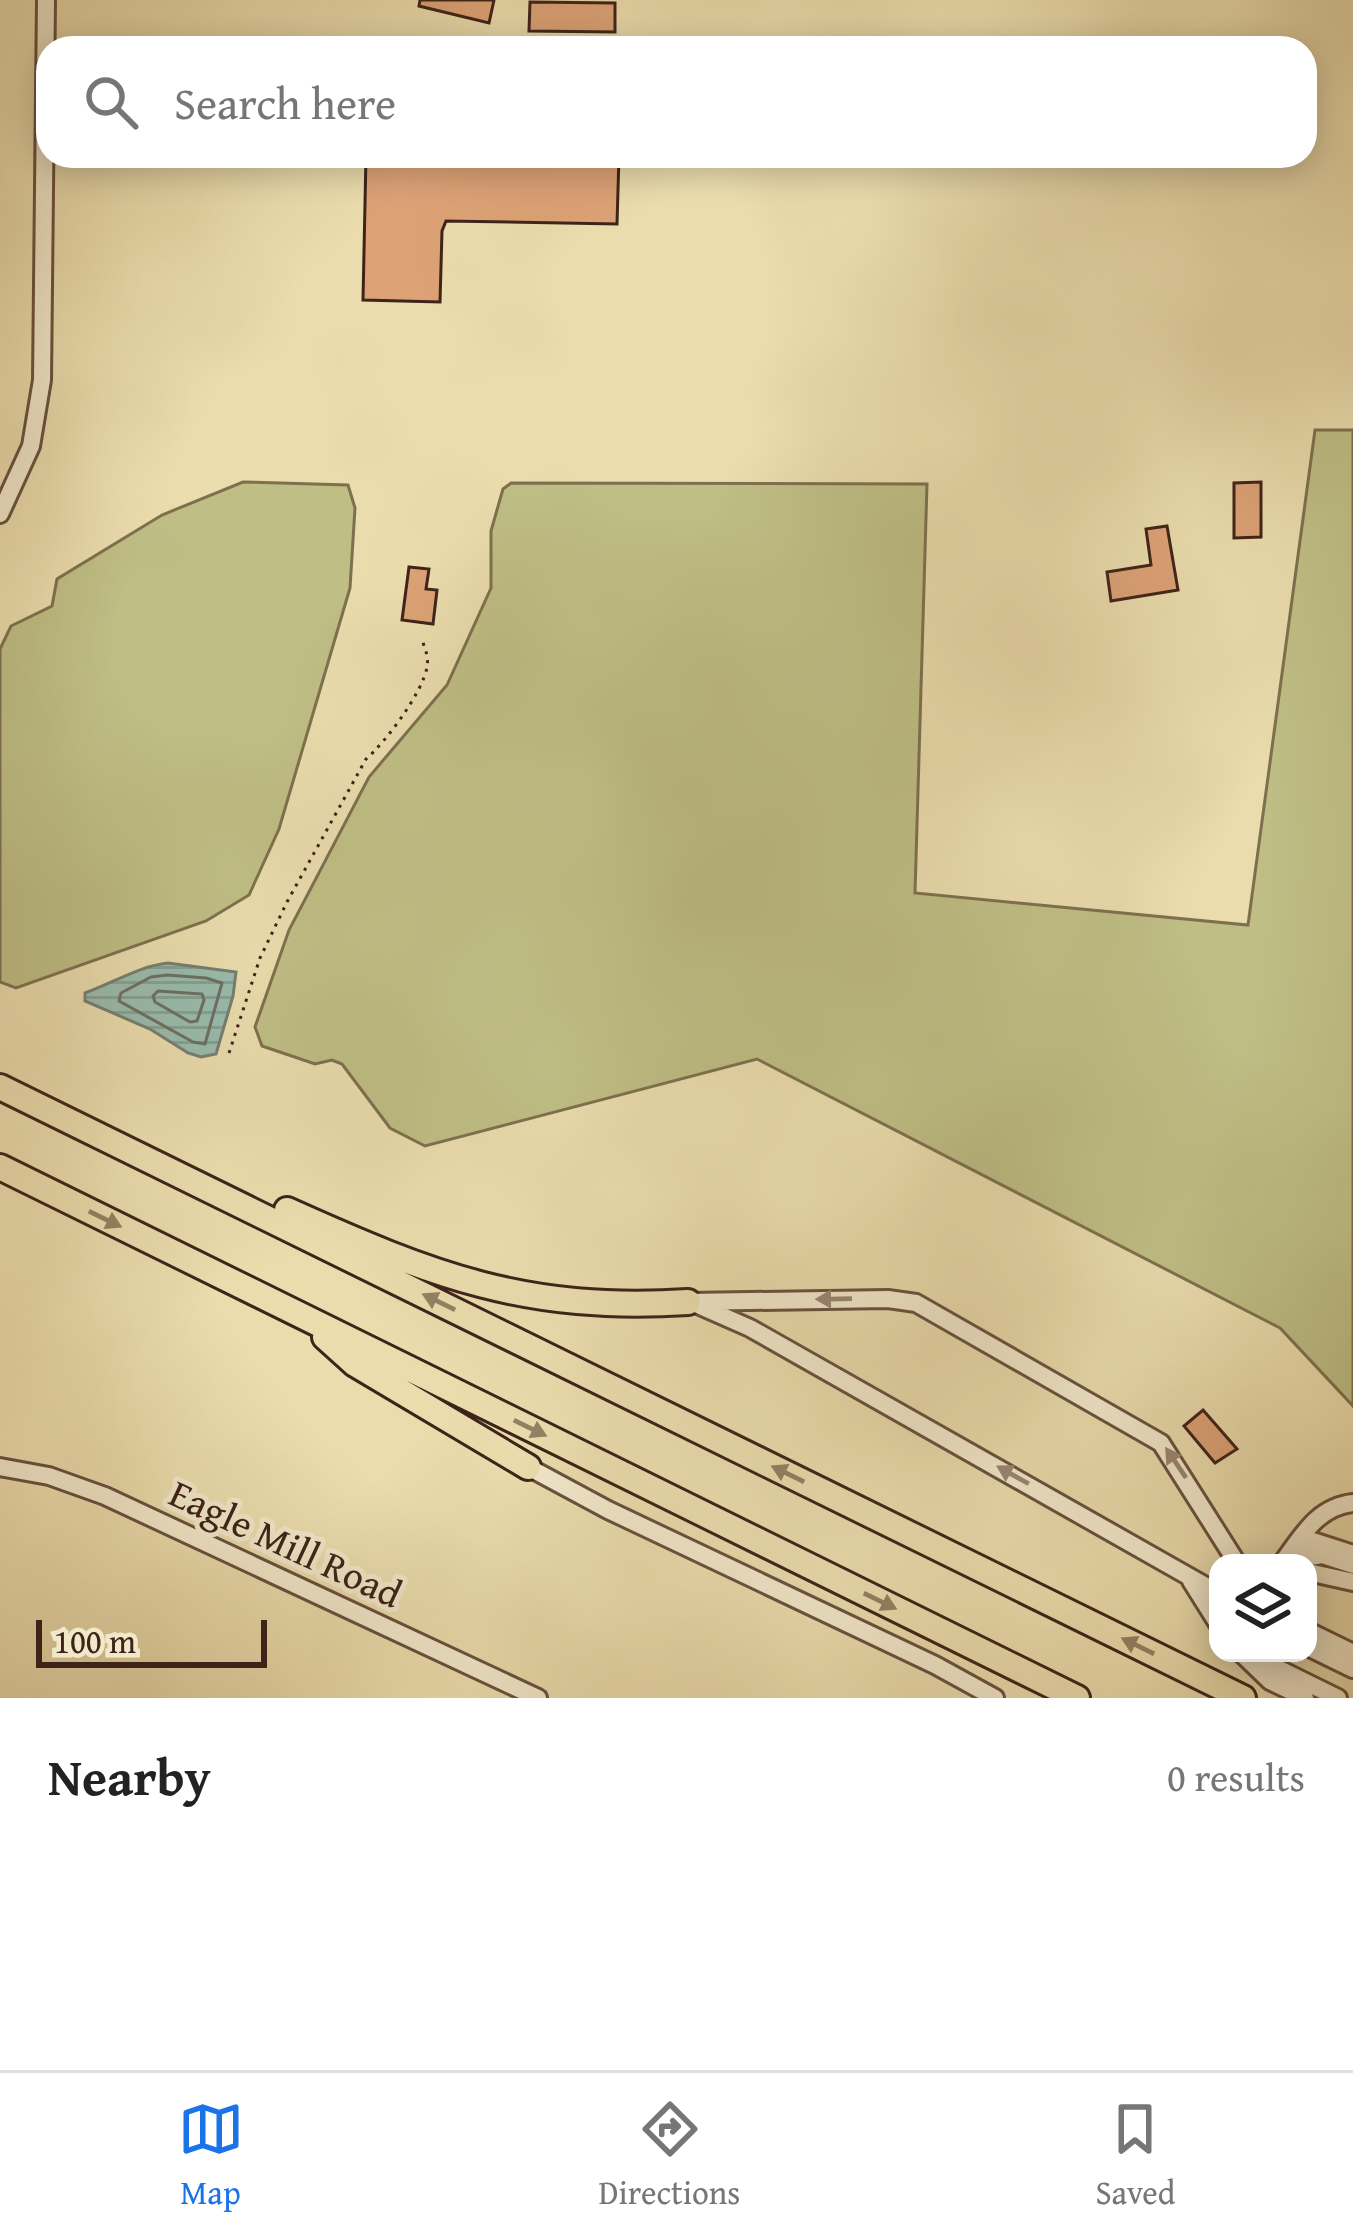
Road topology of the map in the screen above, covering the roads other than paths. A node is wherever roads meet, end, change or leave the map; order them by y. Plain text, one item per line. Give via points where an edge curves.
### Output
1 (46, 0) edge
2 (46, 36) edge
3 (44, 168) edge
4 (0, 514) edge
5 (0, 1085) edge
6 (0, 1167) edge
7 (688, 1303) junction
8 (301, 1315) junction
9 (0, 1467) edge
10 (528, 1467) joint
11 (1353, 1503) edge
12 (1297, 1543) junction
13 (1232, 1554) edge
14 (1288, 1554) edge
15 (1353, 1554) edge
16 (1317, 1555) edge
17 (1353, 1565) edge
18 (1317, 1574) edge
19 (1188, 1575) junction
20 (1353, 1582) edge
21 (1209, 1585) edge
22 (1209, 1601) edge
23 (1209, 1609) edge
24 (1317, 1635) edge
25 (1317, 1651) edge
26 (1353, 1653) edge
27 (1250, 1662) edge
28 (1269, 1662) edge
29 (1353, 1669) edge
30 (991, 1696) edge
31 (538, 1698) edge
32 (1077, 1698) edge
33 (1244, 1698) edge
34 (1305, 1698) edge
35 (1338, 1698) edge

1 - 2 street
3 - 4 street via 42,380 31,446
5 - 7 highway via 457,1280 573,1304
33 -> 5 highway
6 -> 8 highway
13 -> 7 street via 1156,1438 916,1303
19 -> 7 street via 750,1328
8 - 10 highway via 355,1364
8 -> 32 highway
9 - 31 street, Eagle Mill Road via 105,1496
10 - 30 street via 670,1546
11 - 12 street via 1318,1516
12 - 14 street
12 - 15 street
16 - 17 street
18 - 20 street
19 - 21 street
19 - 22 street
19 - 23 street
24 - 26 street
25 - 29 street
27 - 34 street
28 - 35 street

